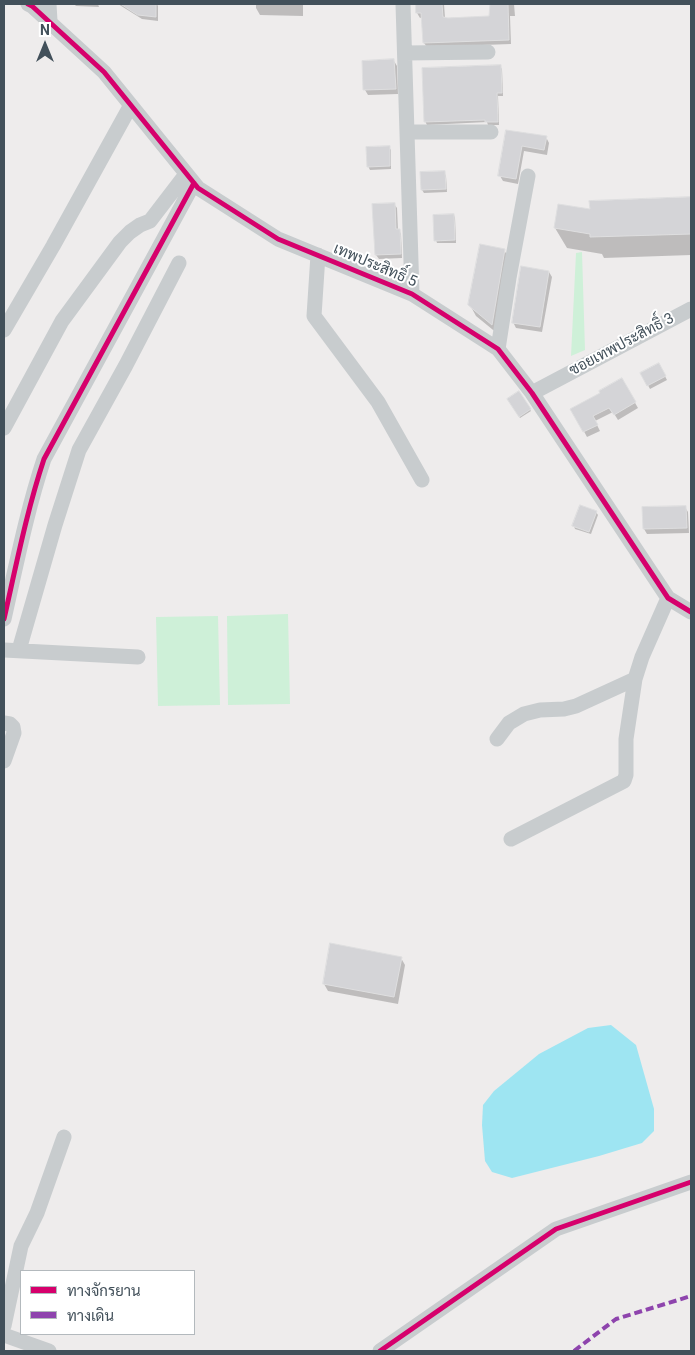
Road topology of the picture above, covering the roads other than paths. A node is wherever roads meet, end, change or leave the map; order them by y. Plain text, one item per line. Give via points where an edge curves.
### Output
1 (28, 4) edge
2 (49, 4) edge
3 (403, 4) edge
4 (50, 22) junction
5 (488, 52) dead end
6 (405, 53) junction
7 (131, 105) junction
8 (408, 132) junction
9 (491, 132) dead end
10 (528, 176) dead end
11 (190, 178) junction
12 (318, 255) junction
13 (178, 263) dead end
14 (412, 294) junction
15 (691, 309) edge
16 (4, 330) edge
17 (498, 349) junction
18 (532, 393) junction
19 (4, 428) edge
20 (422, 480) dead end
21 (668, 598) junction
22 (691, 612) edge
23 (4, 619) edge
24 (11, 650) edge
25 (138, 656) dead end
26 (635, 679) junction
27 (4, 724) edge
28 (497, 739) dead end
29 (4, 761) edge
30 (511, 839) dead end
31 (64, 1137) dead end
32 (691, 1182) edge
33 (4, 1326) edge
34 (4, 1335) edge
35 (49, 1351) edge
36 (380, 1351) edge

1 - 4 street, เทพประสิทธิ์ 5
2 - 4 street
3 - 6 street
4 - 7 street, เทพประสิทธิ์ 5 via 104,72
5 - 6 street
6 - 8 street
7 - 11 street, เทพประสิทธิ์ 5
7 - 16 street
8 - 9 street
8 - 14 street
10 - 17 street
11 - 12 street, เทพประสิทธิ์ 5 via 198,188 278,239
11 - 19 street via 150,221 120,242 62,322
11 - 23 street via 44,459
12 - 14 street, เทพประสิทธิ์ 5
12 - 20 street via 315,318 378,402
13 - 24 street via 79,450
14 - 17 street, เทพประสิทธิ์ 5
15 - 18 street, ซอยเทพประสิทธิ์ 3
17 - 18 street, เทพประสิทธิ์ 5
18 - 21 street, เทพประสิทธิ์ 5
21 - 22 street, เทพประสิทธิ์ 5
21 - 26 street
24 - 25 street
26 - 28 street via 576,706 524,714 509,723
26 - 30 street via 626,739 624,781
27 - 29 street via 10,724 14,733
31 - 33 street via 37,1214 21,1246
32 - 36 street via 556,1228
34 - 35 street

